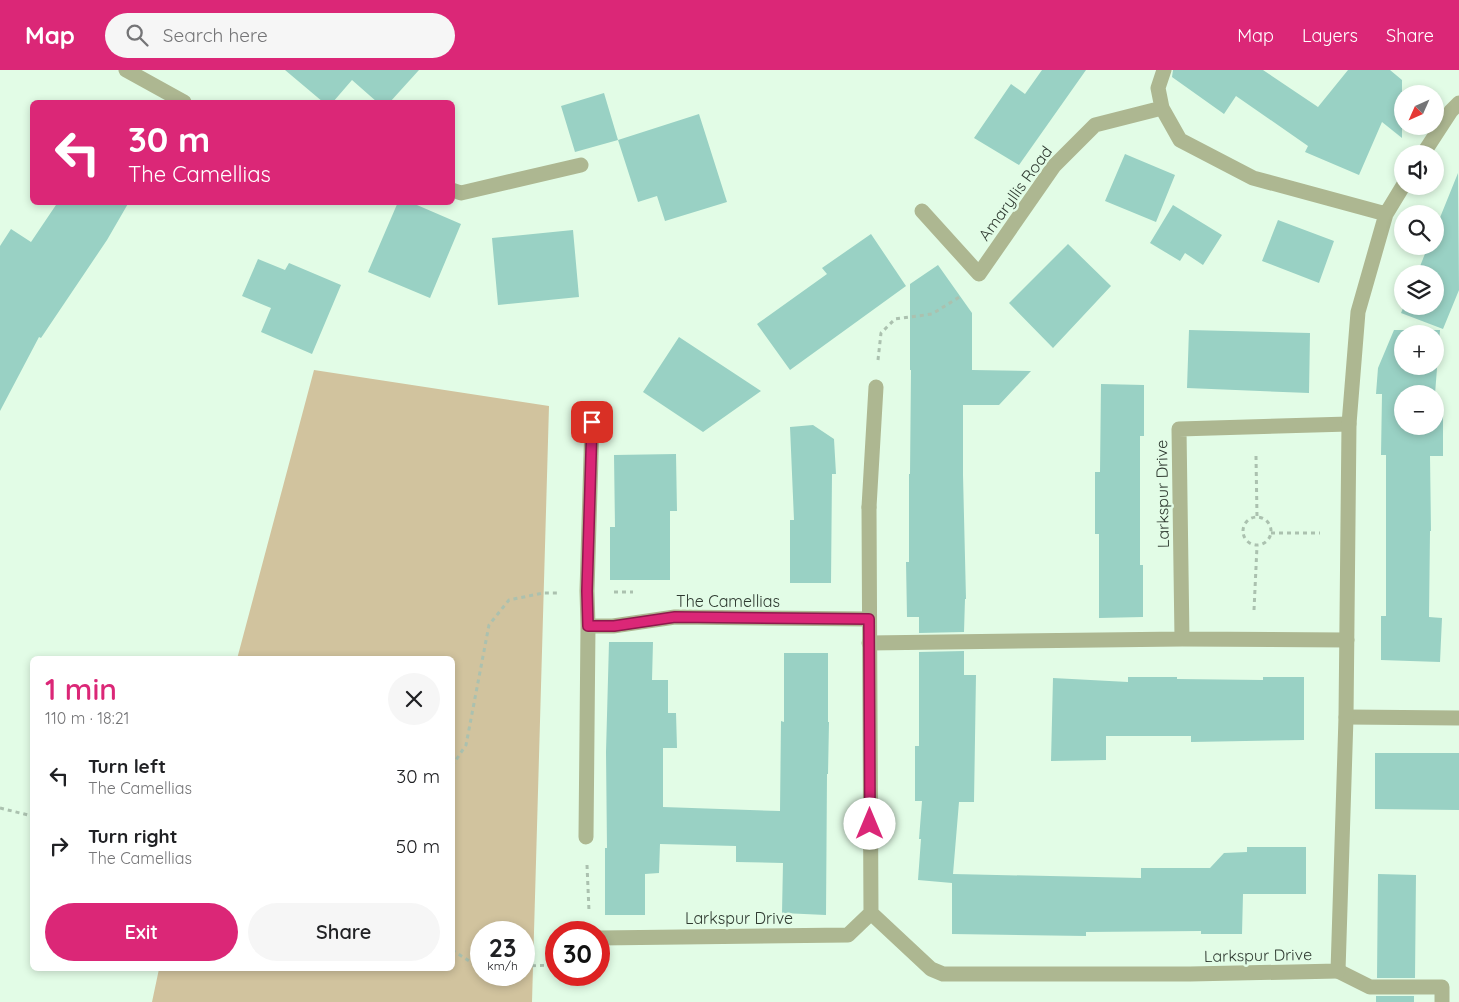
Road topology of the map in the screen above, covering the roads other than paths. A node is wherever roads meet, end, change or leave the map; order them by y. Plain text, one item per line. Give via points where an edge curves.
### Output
1 (126, 70) edge
2 (1164, 70) edge
3 (180, 100) edge
4 (1459, 103) edge
5 (1162, 108) junction
6 (1429, 145) edge
7 (582, 166) dead end
8 (455, 191) edge
9 (1397, 195) edge
10 (922, 211) dead end
11 (1386, 214) junction
12 (876, 387) road end
13 (592, 422) dead end
14 (1349, 424) junction
15 (869, 619) junction
16 (588, 626) junction
17 (1182, 639) junction
18 (1347, 640) junction
19 (869, 643) junction
20 (1346, 717) junction
21 (1459, 718) edge
22 (586, 837) road end
23 (870, 912) junction
24 (610, 938) edge
25 (1338, 971) junction
26 (1442, 1002) edge

1 - 3 street
2 - 5 street via 1158,88
4 - 6 street
5 - 10 street, Amaryllis Road via 1095,126 1054,166 979,274
5 - 11 street via 1180,140 1253,178
7 - 8 street via 461,193
9 - 11 street
11 - 14 street via 1358,312
12 - 15 street via 869,507
13 - 16 street
14 - 17 street, Larkspur Drive via 1179,429
14 - 18 street
15 - 16 street, The Camellias via 675,617 614,626
15 - 19 street
16 - 22 street
17 - 18 street
17 - 19 street
18 - 20 street
19 - 23 street
20 - 21 street
20 - 25 street
23 - 24 street, Larkspur Drive via 848,935
23 - 25 street, Larkspur Drive via 931,969 943,974
25 - 26 street via 1370,987 1442,987

